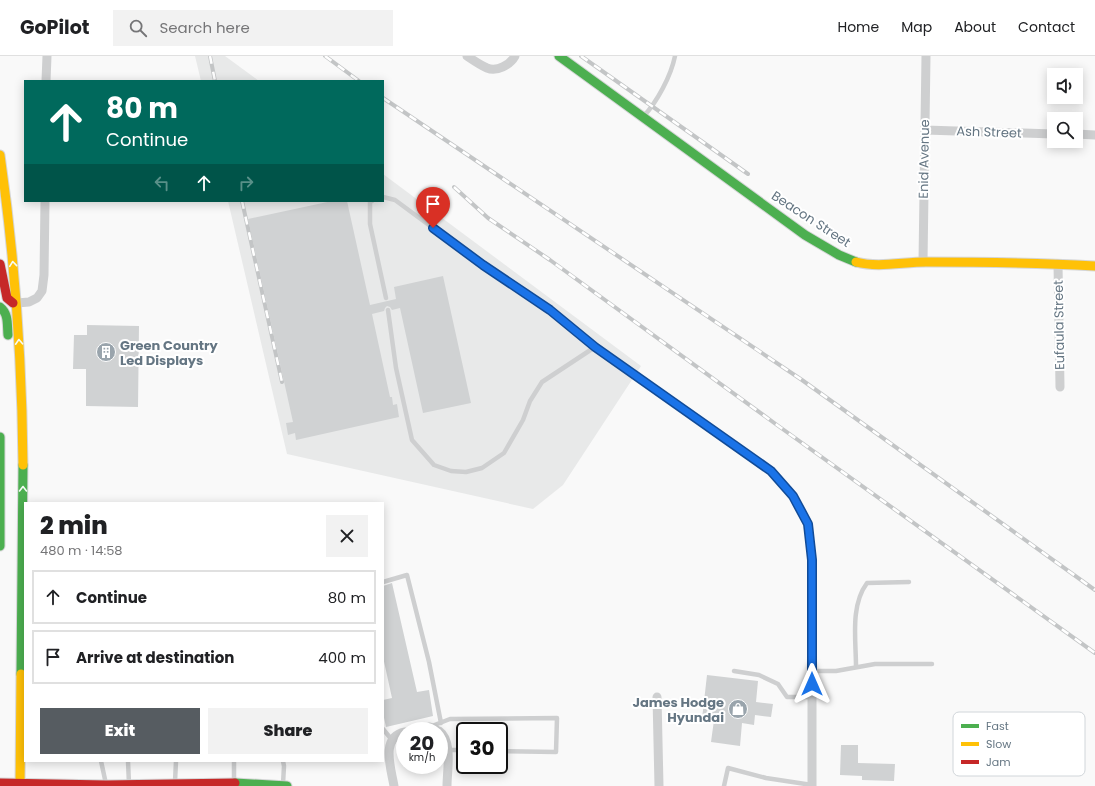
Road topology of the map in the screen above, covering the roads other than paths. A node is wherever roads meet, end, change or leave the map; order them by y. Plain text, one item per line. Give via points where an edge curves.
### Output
1 (47, 56) edge
2 (467, 56) edge
3 (515, 56) edge
4 (559, 56) edge
5 (675, 56) edge
6 (926, 56) edge
7 (46, 80) edge
8 (643, 117) junction
9 (925, 130) junction
10 (1047, 134) edge
11 (1083, 134) edge
12 (1095, 135) edge
13 (0, 155) edge
14 (384, 198) edge
15 (45, 202) edge
16 (370, 202) edge
17 (923, 262) junction
18 (0, 264) edge
19 (1058, 264) junction
20 (1095, 266) edge
21 (386, 298) dead end
22 (17, 303) junction
23 (0, 307) edge
24 (388, 310) dead end
25 (595, 347) junction
26 (1060, 387) dead end
27 (22, 409) junction
28 (0, 438) edge
29 (0, 546) edge
30 (24, 567) edge
31 (812, 575) joint
32 (384, 582) edge
33 (909, 582) dead end
34 (932, 664) dead end
35 (856, 667) junction
36 (734, 671) dead end
37 (812, 671) junction
38 (657, 697) dead end
39 (812, 697) junction
40 (23, 698) edge
41 (439, 722) edge
42 (447, 722) edge
43 (384, 730) edge
44 (396, 736) edge
45 (392, 740) junction
46 (448, 750) edge
47 (456, 750) edge
48 (508, 751) edge
49 (101, 762) edge
50 (128, 762) edge
51 (176, 762) edge
52 (234, 762) edge
53 (283, 762) edge
54 (447, 774) edge
55 (234, 783) junction
56 (0, 784) edge
57 (20, 785) edge
58 (106, 785) edge
59 (129, 785) edge
60 (175, 785) edge
61 (283, 786) edge
62 (287, 786) edge
63 (394, 786) edge
64 (447, 786) edge
65 (659, 786) edge
66 (724, 786) edge
67 (812, 786) edge

1 - 7 street
2 - 3 street via 488,68 502,68
4 - 8 main road, Beacon Street
5 - 8 lane via 672,69 656,101
6 - 9 street, Enid Avenue
8 - 17 main road, Beacon Street via 806,235 846,258 860,263
9 - 10 street, Ash Street
9 - 17 street, Enid Avenue
11 - 12 street
22 -> 13 main road
14 - 25 lane via 395,200 483,265 550,310
15 - 22 street via 42,291 37,298 29,302
16 - 21 lane via 370,224
17 - 19 main road, Beacon Street
18 - 22 main road via 7,298
19 - 20 main road, Beacon Street
19 - 26 street, Eufaula Street
27 -> 22 main road
23 - 27 main road via 6,315
24 - 25 lane via 396,368 412,440 434,465 451,471 466,472 482,468 504,453 542,382
25 - 31 lane via 771,471 793,496 808,524
30 -> 27 main road
28 - 29 main road
30 - 40 main road
31 - 37 street
32 - 41 lane via 407,575 429,662
33 - 35 lane via 867,583 862,590 855,614
34 - 35 lane via 875,664
35 - 37 lane via 836,671
36 - 39 lane via 759,675 778,684 786,697
37 - 39 street
38 - 65 street
39 - 67 street
40 - 57 main road
42 - 48 lane via 450,719 556,718 556,752
43 - 45 lane
44 - 45 street
45 - 63 street via 389,748
46 - 47 lane
49 - 58 lane
50 - 59 lane
51 - 60 lane
52 - 55 lane
53 - 61 lane
54 - 64 street
55 - 60 main road
55 - 61 main road
56 - 57 main road
57 - 58 main road
58 - 59 main road
59 - 60 main road
61 - 62 main road
66 - 67 lane via 728,768

